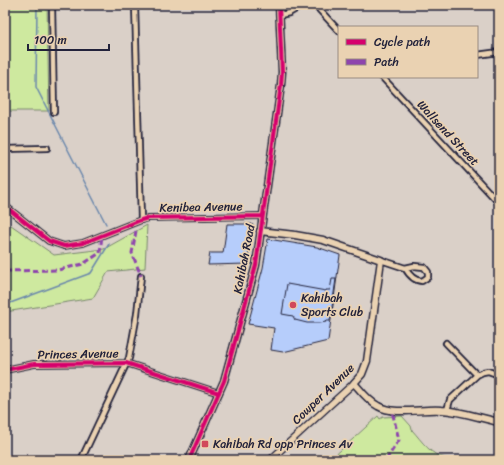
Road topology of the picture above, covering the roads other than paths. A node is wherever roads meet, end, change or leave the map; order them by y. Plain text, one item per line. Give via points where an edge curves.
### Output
1 (52, 5) edge
2 (136, 5) edge
3 (279, 5) edge
4 (303, 5) edge
5 (315, 5) edge
6 (280, 15) junction
7 (338, 30) edge
8 (499, 52) edge
9 (478, 55) edge
10 (383, 78) edge
11 (54, 112) dead end
12 (5, 148) edge
13 (46, 148) dead end
14 (499, 203) edge
15 (5, 206) edge
16 (262, 216) junction
17 (141, 220) junction
18 (260, 231) junction
19 (381, 260) junction
20 (405, 268) junction
21 (142, 276) dead end
22 (446, 343) dead end
23 (126, 363) junction
24 (5, 370) edge
25 (477, 375) junction
26 (499, 375) edge
27 (354, 383) junction
28 (219, 393) junction
29 (447, 410) junction
30 (499, 422) edge
31 (81, 460) edge
32 (189, 460) edge
33 (270, 460) edge

1 - 11 street
2 - 17 street
3 - 6 main road, Kahibah Road
4 - 6 street
5 - 7 street
6 - 16 main road, Kahibah Road via 281,85
8 - 9 street
10 - 14 street, Wallsend Street
12 - 13 street
15 - 17 street, Kenibea Avenue via 49,241 64,246 83,243
16 - 17 street, Kenibea Avenue
16 - 18 main road, Kahibah Road
18 - 19 main road via 323,240
18 - 28 main road, Kahibah Road via 256,265
19 - 20 street
19 - 27 main road, Cowper Avenue via 368,361
20 - 20 street via 424,267 428,277 426,280 418,281 412,278
21 - 23 street via 129,358
22 - 25 street
23 - 24 street, Princes Avenue via 34,364
23 - 28 street, Princes Avenue
23 - 31 street
25 - 26 street via 488,371
25 - 29 street via 450,400
27 - 29 main road via 366,398 383,409
27 - 33 street, Cowper Avenue
28 - 32 main road, Kahibah Road
29 - 30 main road

